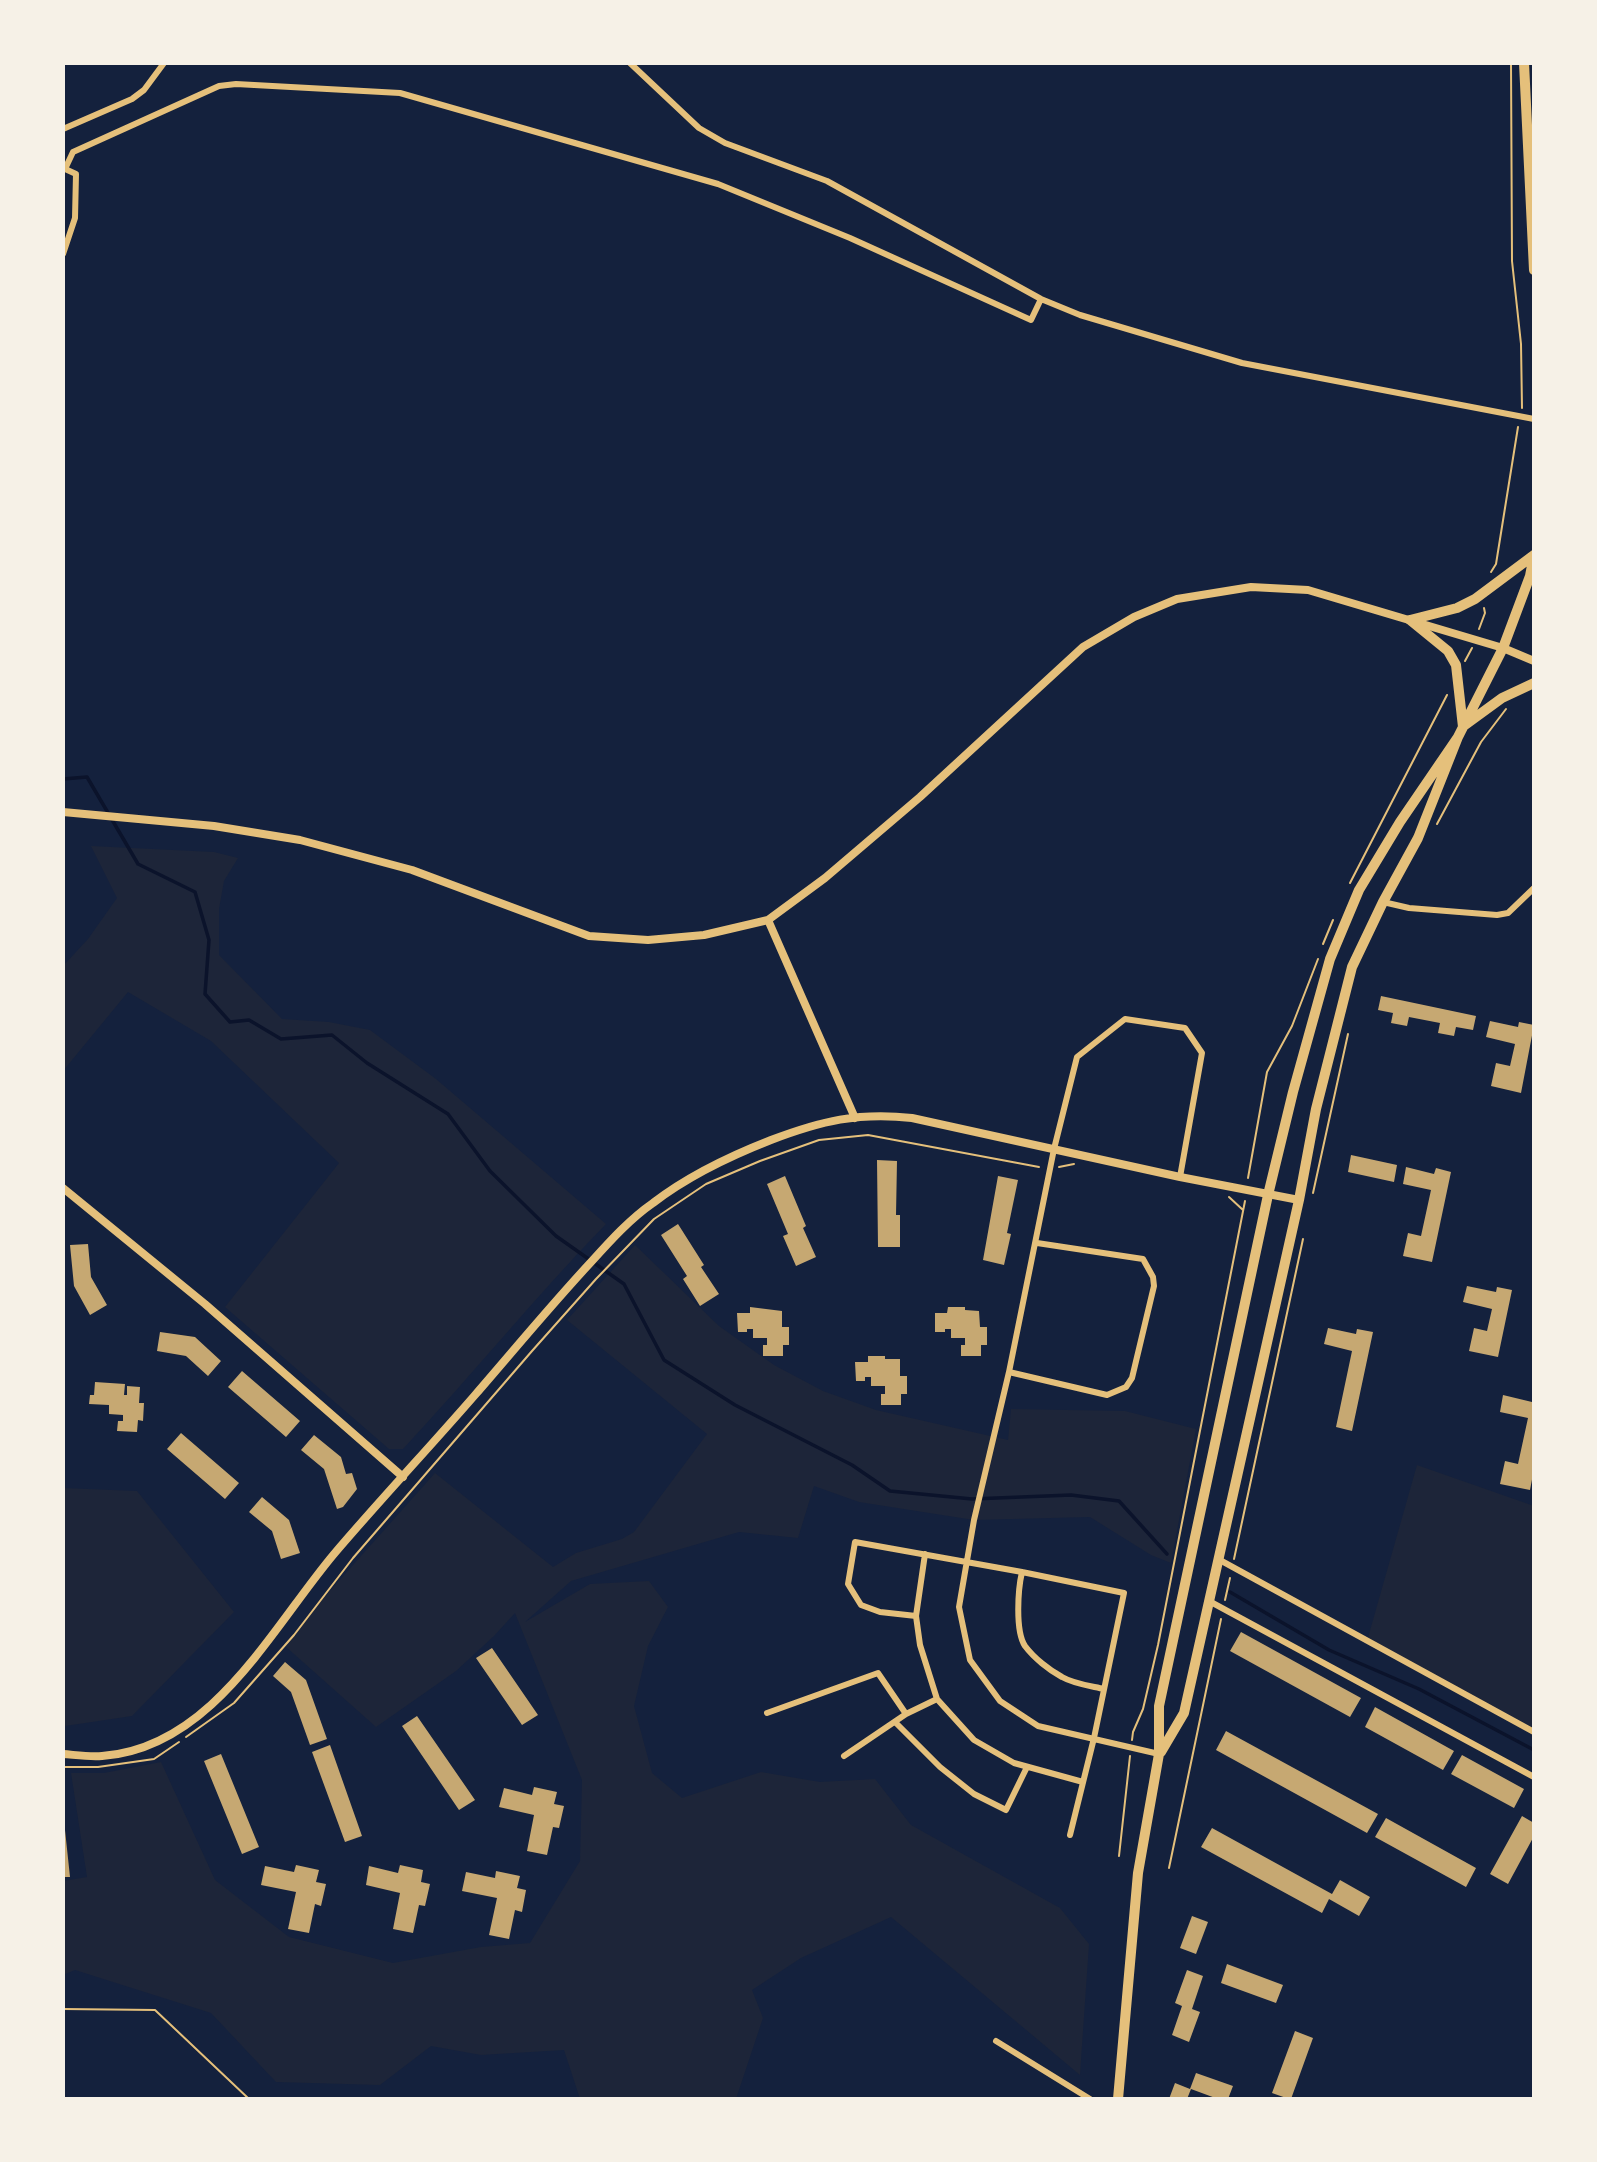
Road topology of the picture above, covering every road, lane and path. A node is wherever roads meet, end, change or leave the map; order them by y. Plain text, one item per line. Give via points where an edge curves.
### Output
1 (164, 63) edge
2 (630, 63) edge
3 (1524, 63) edge
4 (63, 129) edge
5 (64, 168) edge
6 (63, 254) edge
7 (1534, 270) edge
8 (1041, 299) junction
9 (1534, 419) edge
10 (1534, 555) edge
11 (1410, 620) junction
12 (1503, 648) junction
13 (1534, 661) edge
14 (1534, 683) edge
15 (1511, 702) dead end
16 (1460, 732) junction
17 (63, 812) edge
18 (1437, 824) dead end
19 (1534, 888) edge
20 (1383, 902) junction
21 (768, 920) junction
22 (1350, 1025) dead end
23 (855, 1118) junction
24 (1054, 1149) junction
25 (1081, 1163) dead end
26 (1051, 1168) junction
27 (1180, 1177) junction
28 (63, 1188) edge
29 (1226, 1195) dead end
30 (1268, 1195) junction
31 (1312, 1198) dead end
32 (1299, 1200) junction
33 (1244, 1211) dead end
34 (1303, 1239) dead end
35 (1037, 1243) junction
36 (1009, 1372) junction
37 (403, 1477) junction
38 (925, 1554) junction
39 (1219, 1559) junction
40 (965, 1562) junction
41 (1232, 1568) junction
42 (1022, 1572) junction
43 (1209, 1601) junction
44 (1223, 1608) junction
45 (916, 1616) junction
46 (1104, 1689) junction
47 (937, 1699) junction
48 (234, 1703) dead end
49 (768, 1713) dead end
50 (906, 1714) junction
51 (896, 1723) junction
52 (1534, 1732) edge
53 (1094, 1738) junction
54 (63, 1754) edge
55 (1159, 1754) junction
56 (844, 1756) dead end
57 (1027, 1767) junction
58 (1534, 1777) edge
59 (1083, 1782) junction
60 (1070, 1835) dead end
61 (1169, 1868) dead end
62 (63, 2009) edge
63 (996, 2041) dead end
64 (248, 2099) edge
65 (1090, 2099) edge
66 (1118, 2099) edge

1 - 4 street via 132,99
2 - 8 street via 699,128 725,143 827,181
3 - 7 main road
5 - 6 street via 76,174 75,218
5 - 8 street via 73,152 219,86 400,93 718,184 1031,320
8 - 9 street via 1080,316 1241,363
10 - 11 main road via 1475,599
10 - 12 main road
11 - 12 street
11 - 16 main road via 1448,651 1456,665
11 - 21 street via 1308,590 1251,587 1177,598 1135,617 1083,647 920,797
12 - 13 street
12 - 16 main road
14 - 16 main road via 1502,698
15 - 18 path via 1481,742
16 - 20 main road via 1418,838
16 - 30 main road via 1359,890 1330,959
17 - 21 street via 300,839 412,870 589,936 648,940
19 - 20 street via 1508,913 1497,915
20 - 32 main road via 1352,967 1336,1020
21 - 23 street
22 - 31 path
23 - 24 street via 912,1118
23 - 37 street via 813,1124 753,1147 651,1204 597,1255
24 - 26 street
24 - 27 street
24 - 27 street via 1077,1057 1125,1019 1185,1028 1202,1053
25 - 26 path
26 - 35 street
26 - 48 path via 868,1135 819,1140 706,1184 654,1219 599,1275 353,1558
27 - 30 street
28 - 37 street via 205,1304
29 - 33 path
30 - 32 street
30 - 55 main road via 1159,1706
32 - 39 main road
34 - 41 path
35 - 36 street
35 - 36 street via 1143,1259 1154,1286 1126,1387 1107,1395
36 - 40 street
37 - 54 street via 335,1552 213,1704 183,1728 146,1746 102,1756
38 - 40 street
38 - 45 street
38 - 45 street via 855,1542 848,1584 861,1605
39 - 41 street
39 - 43 main road
40 - 42 street
40 - 53 street via 959,1607 970,1660 1000,1701 1038,1726
41 - 44 path
41 - 52 street
42 - 46 street via 1019,1615 1023,1644 1064,1679
42 - 46 street via 1124,1592
43 - 44 street
43 - 55 main road via 1184,1713
44 - 58 street
44 - 61 path
45 - 47 street
46 - 53 street
47 - 50 street
47 - 57 street via 974,1740
49 - 50 street via 878,1673
50 - 51 street
51 - 56 street
51 - 57 street via 966,1788 1006,1810
53 - 55 street
53 - 59 street
55 - 66 main road via 1138,1874
57 - 59 street
59 - 60 street
62 - 64 path via 155,2010
63 - 65 street

